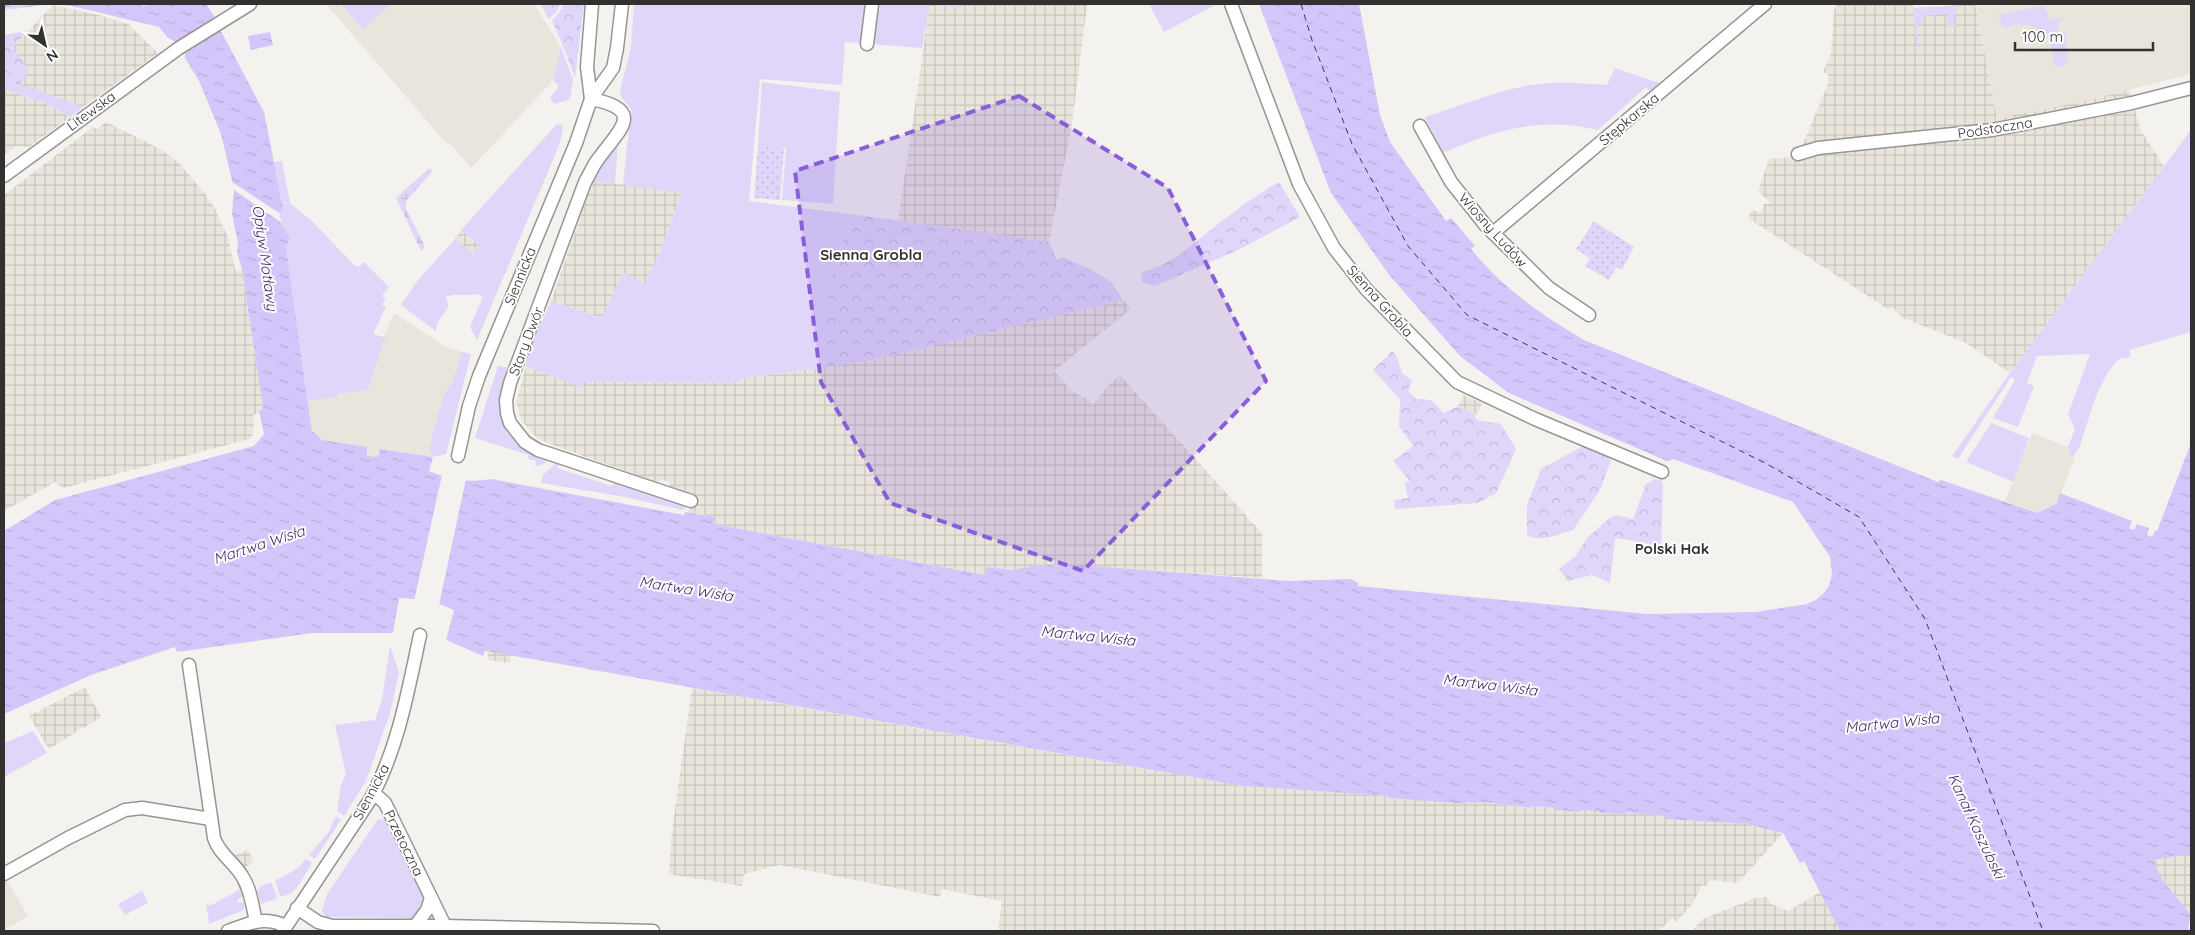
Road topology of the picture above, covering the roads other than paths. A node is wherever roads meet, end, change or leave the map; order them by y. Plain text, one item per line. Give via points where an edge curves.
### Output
1 (250, 4) edge
2 (592, 4) edge
3 (622, 4) edge
4 (872, 4) edge
5 (1231, 4) edge
6 (1765, 4) edge
7 (867, 44) dead end
8 (2191, 88) edge
9 (591, 99) junction
10 (1420, 126) dead end
11 (1798, 154) dead end
12 (4, 176) edge
13 (1493, 232) junction
14 (1590, 315) dead end
15 (458, 456) dead end
16 (1662, 472) dead end
17 (690, 501) dead end
18 (420, 635) dead end
19 (189, 665) dead end
20 (374, 793) junction
21 (211, 819) junction
22 (4, 874) edge
23 (430, 898) junction
24 (297, 908) junction
25 (256, 921) junction
26 (415, 926) junction
27 (445, 926) junction
28 (284, 929) edge
29 (228, 931) edge
30 (653, 931) edge

1 - 12 street, Litewska via 179,48
2 - 9 street, Siennicka via 586,66
3 - 9 street, Siennicka via 613,68
4 - 7 street
5 - 16 street, Sienna Grobla via 1302,191 1334,248 1366,289 1457,382 1535,419
6 - 13 street, Stępkarska
8 - 11 street, Podstoczna via 1992,130 1818,148
9 - 15 street, Siennicka via 486,361 470,406
9 - 17 street, Stary Dwór via 610,102 623,115 624,123 586,182 510,383 506,413 516,432 538,450
10 - 13 street, Wiosny Ludów via 1451,182
13 - 14 street, Wiosny Ludów via 1549,288
18 - 20 street, Siennicka via 402,716
19 - 21 street
20 - 23 street, Przetoczna via 385,802
20 - 24 street, Siennicka
21 - 22 street via 142,808 125,810
21 - 25 street via 216,845 240,873 248,888
23 - 26 street via 424,915
23 - 27 street, Przetoczna
24 - 26 street via 318,922 332,926
24 - 28 street, Siennicka
25 - 28 street via 268,920
25 - 29 street
26 - 27 street
27 - 30 street

